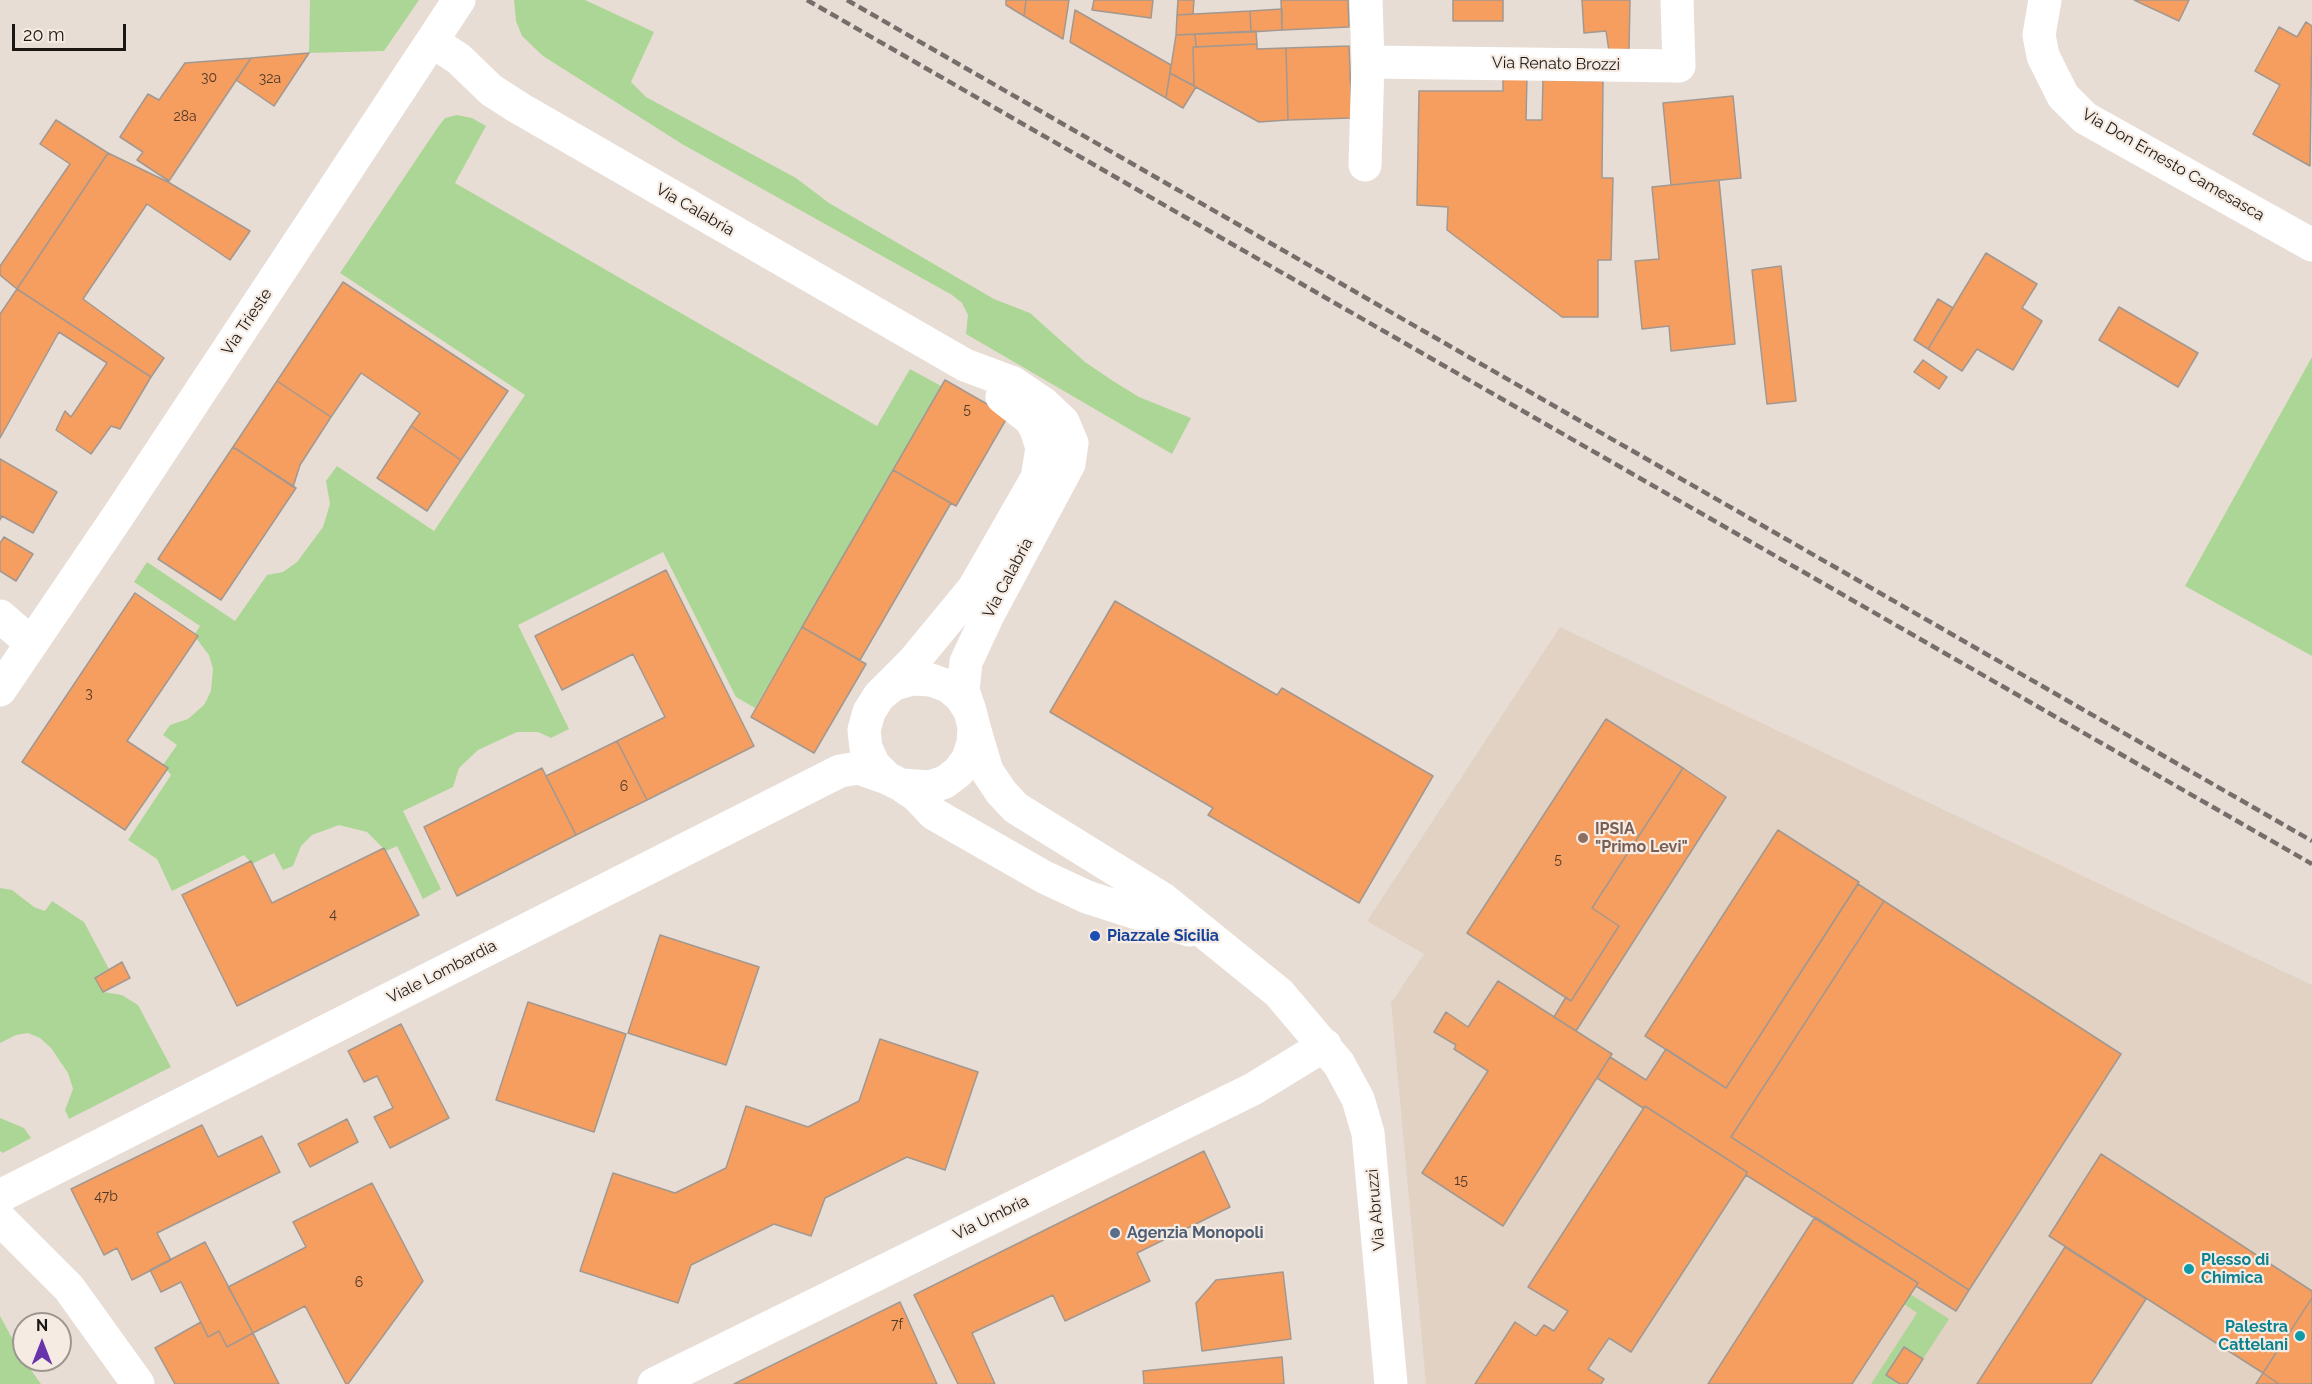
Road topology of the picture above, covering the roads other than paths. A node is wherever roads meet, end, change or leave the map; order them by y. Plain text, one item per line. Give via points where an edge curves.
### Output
1 (459, 0) edge
2 (1366, 0) edge
3 (1677, 0) edge
4 (2045, 0) edge
5 (433, 42) junction
6 (1368, 62) junction
7 (1365, 165) dead end
8 (2312, 245) edge
9 (965, 365) junction
10 (0, 615) edge
11 (32, 643) junction
12 (0, 690) edge
13 (879, 696) junction
14 (972, 719) junction
15 (894, 782) junction
16 (1220, 945) junction
17 (1325, 1046) junction
18 (0, 1196) edge
19 (0, 1219) edge
20 (138, 1384) edge
21 (654, 1384) edge
22 (1391, 1384) edge

1 - 5 street, Via Trieste
2 - 6 street
3 - 6 street, Via Renato Brozzi via 1679,66
4 - 8 street, Via Don Ernesto Camesasca via 2039,35 2043,56 2063,96 2085,118
5 - 9 street, Via Calabria via 519,108
5 - 11 street, Via Trieste
6 - 7 street
9 - 13 street, Via Calabria via 1030,419 1041,439 1041,467 966,600
9 - 14 street, Via Calabria via 1031,394 1063,422 1072,443 1069,464 966,662 963,690
10 - 11 street
11 - 12 street, Via Trieste
13 - 14 street via 894,684 912,679 931,680 948,686 961,697
13 - 15 street via 864,729 866,748 874,765
14 - 15 street, Viale Lombardia via 973,744 958,772 930,787
14 - 16 street via 987,771 1016,808 1153,891
15 - 16 street via 916,795 934,814 1044,877 1087,897 1177,925
15 - 18 street, Viale Lombardia via 858,768 840,771
16 - 17 street via 1279,993
17 - 21 street, Via Umbria via 1253,1089
17 - 22 street, Via Abruzzi via 1353,1090 1368,1133
19 - 20 street via 69,1288

